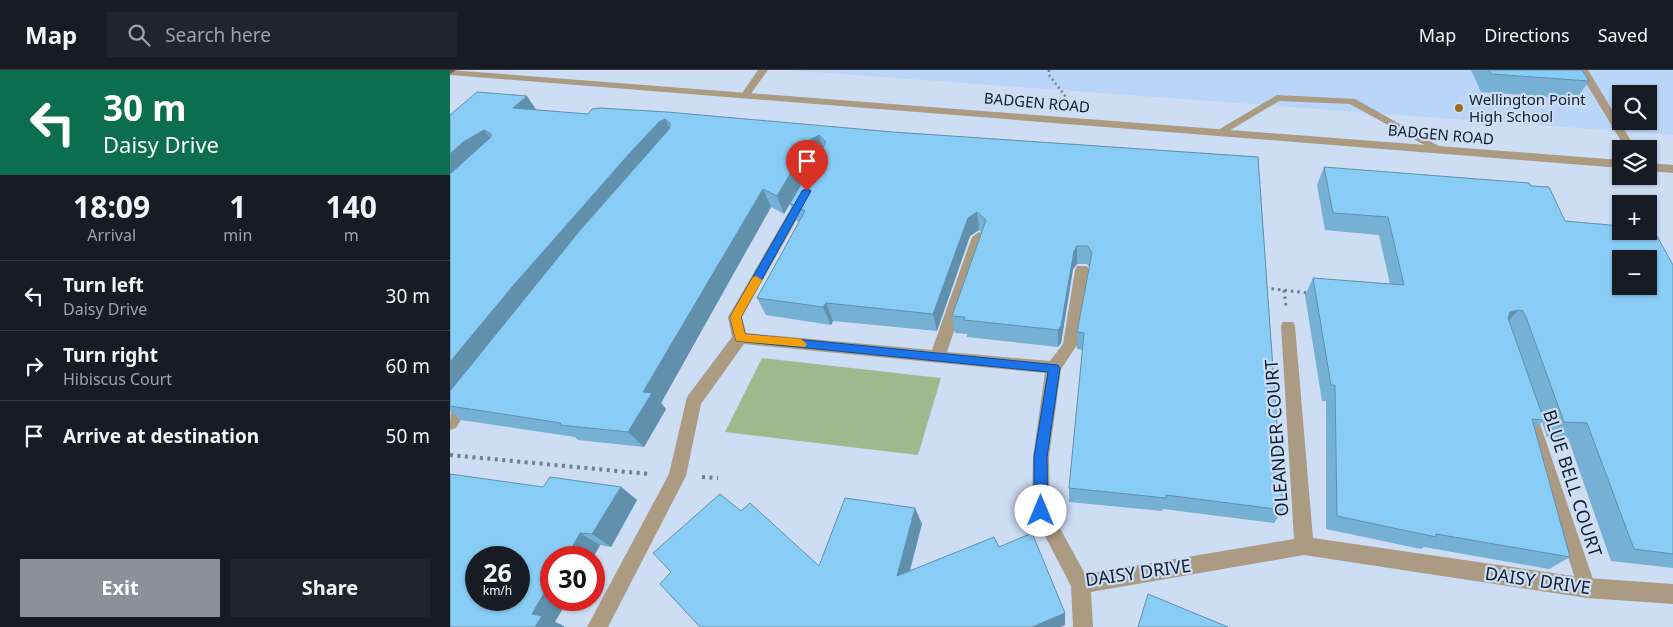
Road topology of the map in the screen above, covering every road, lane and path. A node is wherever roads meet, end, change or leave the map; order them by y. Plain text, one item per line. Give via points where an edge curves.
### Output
1 (763, 70) edge
2 (1049, 70) edge
3 (1583, 70) edge
4 (450, 71) edge
5 (745, 96) junction
6 (1066, 97) dead end
7 (1218, 132) junction
8 (1626, 140) edge
9 (1441, 150) junction
10 (1612, 163) edge
11 (1657, 168) edge
12 (1673, 169) edge
13 (810, 184) edge
14 (979, 237) edge
15 (1082, 270) dead end
16 (1255, 287) edge
17 (1314, 293) edge
18 (1288, 326) dead end
19 (740, 338) junction
20 (938, 356) junction
21 (1054, 368) junction
22 (477, 384) edge
23 (1525, 400) edge
24 (450, 423) edge
25 (450, 456) edge
26 (677, 476) junction
27 (718, 478) dead end
28 (1304, 546) junction
29 (1080, 584) junction
30 (1587, 588) junction
31 (1673, 594) edge
32 (597, 627) edge
33 (1083, 627) edge

1 - 5 lane
2 - 6 path via 1049,75
3 - 8 lane
4 - 5 street, BADGEN ROAD
5 - 7 street, BADGEN ROAD
7 - 9 street, BADGEN ROAD
7 - 9 lane via 1277,98 1352,101
9 - 10 street, BADGEN ROAD
11 - 12 street
13 - 19 street via 735,317
14 - 20 street
15 - 21 street via 1070,345
16 - 17 path
18 - 28 street, OLEANDER COURT
19 - 20 street
19 - 26 street via 693,402
20 - 21 street
21 - 29 street, DAISY DRIVE via 1041,457 1041,511
22 - 24 street
23 - 30 lane, BLUE BELL COURT
25 - 26 path
26 - 27 path
26 - 32 street
28 - 29 street, DAISY DRIVE
28 - 30 street, DAISY DRIVE
29 - 33 street
30 - 31 street, DAISY DRIVE

